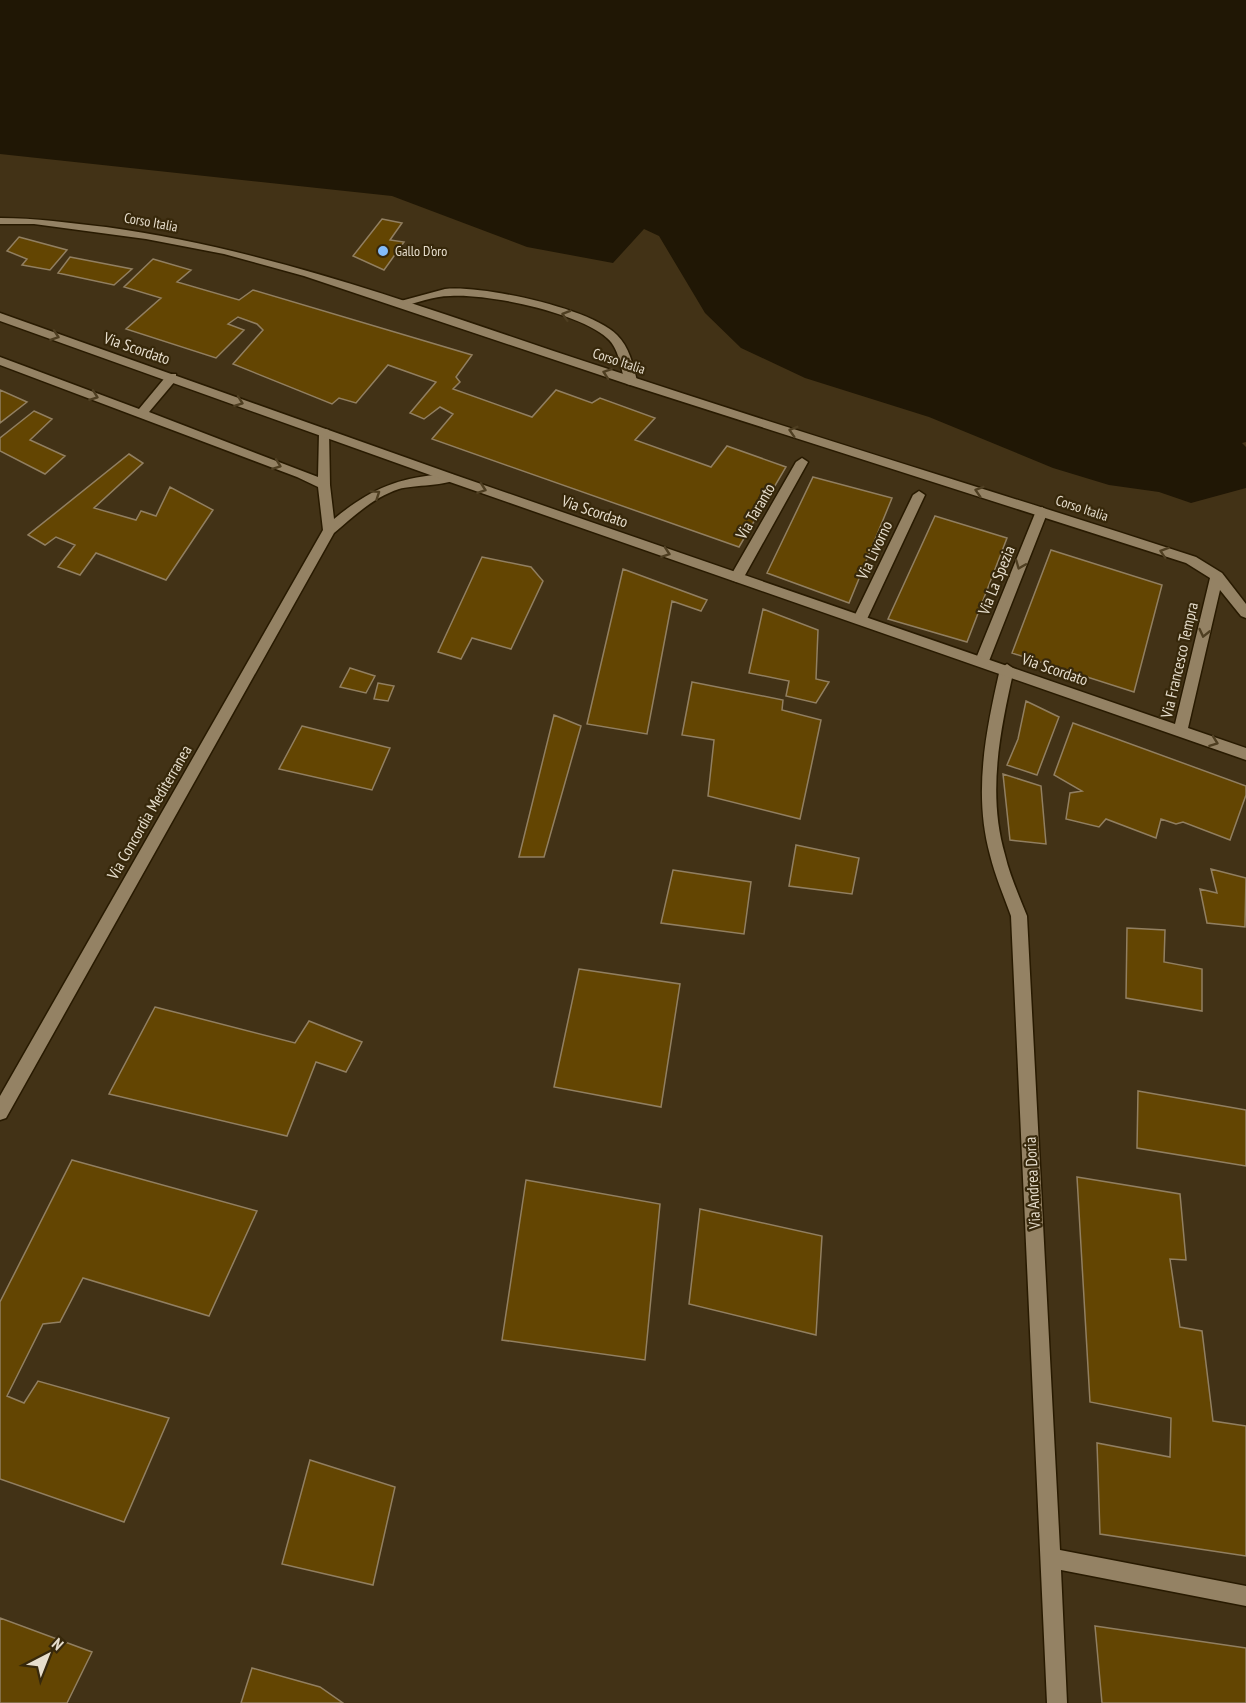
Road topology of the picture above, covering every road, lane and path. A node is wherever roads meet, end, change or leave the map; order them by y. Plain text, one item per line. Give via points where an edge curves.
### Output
1 (0, 221) edge
2 (401, 304) junction
3 (0, 317) edge
4 (0, 361) edge
5 (172, 377) junction
6 (631, 381) junction
7 (141, 414) junction
8 (325, 433) junction
9 (802, 462) dead end
10 (450, 478) junction
11 (324, 485) junction
12 (919, 495) dead end
13 (1041, 510) junction
14 (329, 530) junction
15 (1217, 576) junction
16 (737, 577) junction
17 (1246, 613) edge
18 (860, 620) junction
19 (982, 661) junction
20 (1007, 669) junction
21 (1181, 730) junction
22 (1246, 754) edge
23 (0, 1112) edge
24 (1051, 1558) junction
25 (1246, 1596) edge
26 (1057, 1703) edge

1 - 2 street, Corso Italia via 34,221 225,251
6 -> 2 street, Corso Italia
6 -> 2 street via 624,352 610,334 579,319 482,294 450,292
3 -> 5 street, Via Scordato
4 -> 7 street
5 - 7 street
5 -> 8 street, Via Scordato
13 -> 6 street, Corso Italia
7 -> 11 street
8 - 10 street, Via Scordato
8 - 11 street
9 - 16 street, Via Taranto
14 -> 10 street via 385,488 411,480
10 -> 16 street, Via Scordato
11 - 14 street
12 - 18 street, Via Livorno
15 -> 13 street, Corso Italia via 1191,560
13 -> 19 street, Via La Spezia
14 - 23 street, Via Concordia Mediterranea
15 - 17 street
15 -> 21 street, Via Francesco Tempra
16 - 18 street, Via Scordato
18 - 19 street, Via Scordato
19 - 20 street, Via Scordato
20 - 21 street, Via Scordato
20 - 24 street, Via Andrea Doria via 992,730 987,802 995,847 1019,916
21 -> 22 street, Via Francesco Tempra
24 - 25 street
24 - 26 street, Via Andrea Doria

